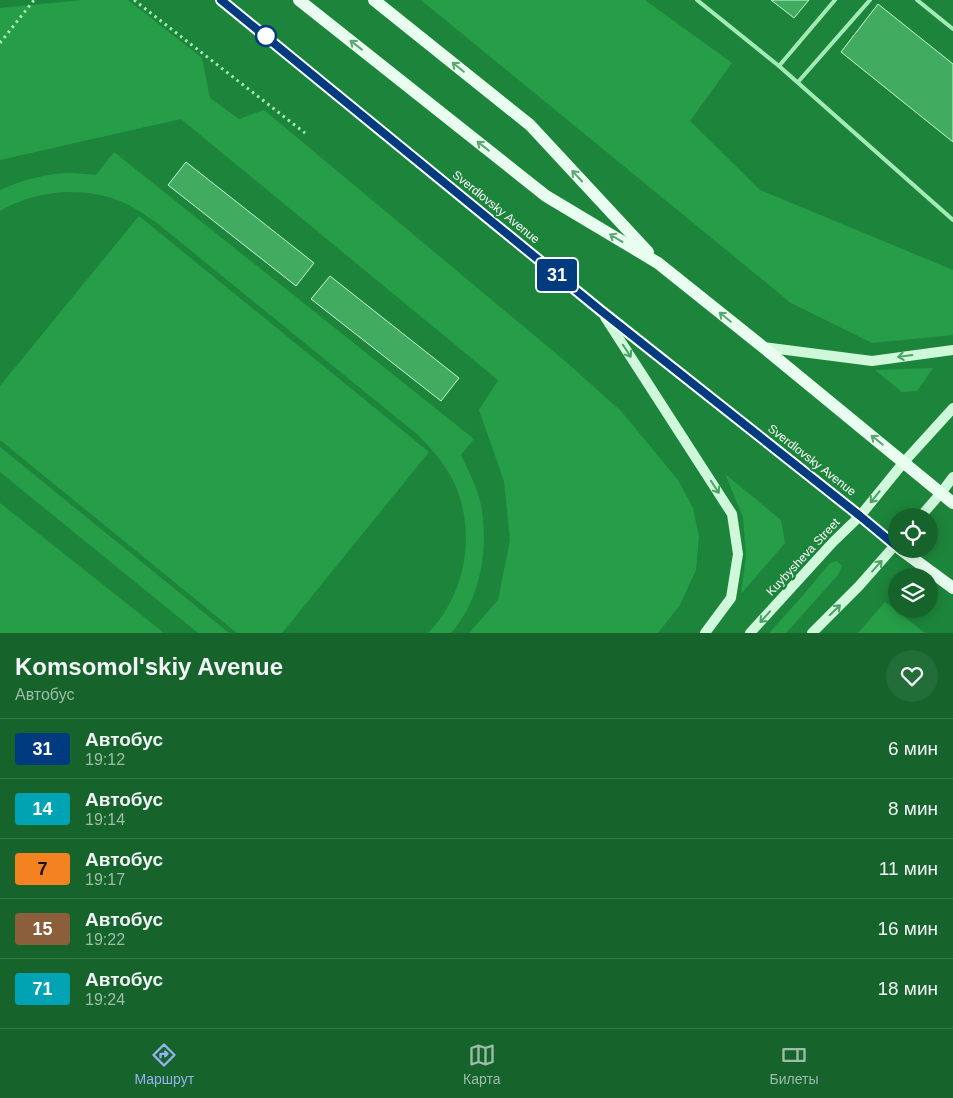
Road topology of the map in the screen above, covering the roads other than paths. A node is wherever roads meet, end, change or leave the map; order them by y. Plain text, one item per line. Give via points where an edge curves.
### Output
1 (221, 0) edge
2 (299, 0) edge
3 (374, 0) edge
4 (697, 0) edge
5 (835, 0) edge
6 (870, 0) edge
7 (917, 0) edge
8 (953, 29) edge
9 (780, 66) junction
10 (798, 82) junction
11 (953, 220) edge
12 (658, 263) junction
13 (600, 310) junction
14 (763, 347) junction
15 (953, 350) edge
16 (953, 408) edge
17 (904, 462) junction
18 (953, 477) edge
19 (941, 493) junction
20 (953, 503) edge
21 (928, 508) edge
22 (860, 516) junction
23 (888, 539) edge
24 (888, 555) edge
25 (913, 558) edge
26 (953, 588) edge
27 (705, 633) edge
28 (750, 633) edge
29 (812, 633) edge

1 - 13 main road, Sverdlovsky Avenue
12 -> 2 main road via 546,196
12 -> 3 main road via 530,125
4 - 9 lane
5 - 9 lane
6 - 10 lane
7 - 8 lane
9 - 10 lane
10 - 11 lane
14 -> 12 main road
13 - 22 main road, Sverdlovsky Avenue
13 -> 27 main road via 732,514 738,554 731,598
15 -> 14 main road via 872,361
17 -> 14 main road
16 - 17 main road, Kuybysheva Street
17 - 19 main road
17 -> 22 main road, Kuybysheva Street
18 - 19 main road
19 - 20 main road
19 - 21 main road
22 - 23 main road, Sverdlovsky Avenue
22 -> 28 main road, Kuybysheva Street
29 -> 24 main road
25 - 26 main road, Sverdlovsky Avenue

